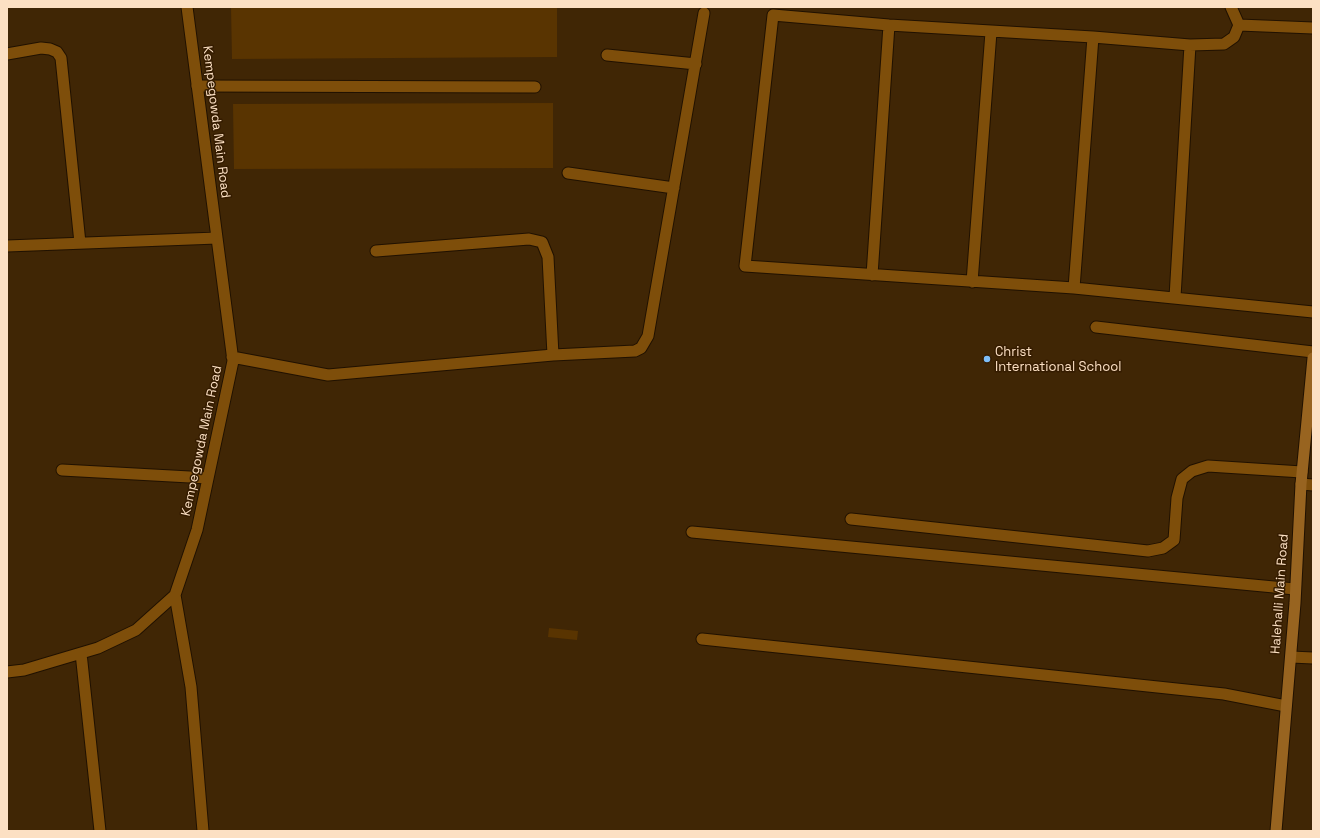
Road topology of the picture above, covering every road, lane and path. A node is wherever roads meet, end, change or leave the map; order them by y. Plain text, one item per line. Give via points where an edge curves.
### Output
1 (187, 7) edge
2 (1231, 7) edge
3 (704, 13) dead end
4 (889, 25) junction
5 (1239, 25) junction
6 (1313, 28) edge
7 (991, 32) junction
8 (1093, 37) junction
9 (1190, 45) junction
10 (7, 54) edge
11 (607, 55) dead end
12 (696, 64) junction
13 (197, 86) junction
14 (535, 87) dead end
15 (568, 173) dead end
16 (674, 188) junction
17 (217, 238) junction
18 (80, 243) junction
19 (7, 246) edge
20 (376, 251) dead end
21 (872, 275) junction
22 (972, 282) junction
23 (1074, 288) junction
24 (1175, 297) junction
25 (1313, 312) edge
26 (1096, 327) dead end
27 (1313, 352) edge
28 (553, 356) junction
29 (232, 357) junction
30 (1313, 358) edge
31 (62, 470) dead end
32 (1302, 472) junction
33 (208, 478) junction
34 (1301, 484) junction
35 (1313, 485) edge
36 (851, 519) dead end
37 (692, 532) dead end
38 (1296, 589) junction
39 (175, 595) junction
40 (702, 638) dead end
41 (81, 653) junction
42 (1291, 656) junction
43 (1313, 658) edge
44 (7, 672) edge
45 (1286, 706) junction
46 (100, 831) edge
47 (203, 831) edge
48 (1276, 831) edge

1 - 13 street, Kempegowda Main Road
2 - 5 street
3 - 12 street
4 - 7 street
4 - 21 street
4 - 21 street via 773,15 745,266
5 - 6 street
5 - 9 street via 1234,38 1224,44
7 - 8 street
7 - 22 street
8 - 9 street
8 - 23 street
9 - 24 street
10 - 18 street via 46,49 57,52 61,58
11 - 12 street
12 - 16 street
13 - 14 street
13 - 17 street, Kempegowda Main Road
15 - 16 street
16 - 28 street via 645,342 634,351
17 - 18 street
17 - 29 street, Kempegowda Main Road
18 - 19 street
20 - 28 street via 529,239 542,242 548,257
21 - 22 street
22 - 23 street
23 - 24 street
24 - 25 street
26 - 27 street
28 - 29 street via 328,375
29 - 33 street, Kempegowda Main Road
30 - 32 main road, Halehalli Main Road
31 - 33 street
32 - 34 main road, Halehalli Main Road
32 - 36 street via 1208,466 1192,471 1182,479 1177,498 1174,540 1163,548 1148,551
33 - 39 street, Kempegowda Main Road via 197,530
34 - 35 street
34 - 38 main road, Halehalli Main Road
37 - 38 street
38 - 42 main road, Halehalli Main Road
39 - 41 street via 136,630
39 - 47 street, Kempegowda Main Road via 191,687
40 - 45 street via 1224,694
41 - 44 street via 24,670
41 - 46 street
42 - 43 street
42 - 45 main road, Halehalli Main Road
45 - 48 main road, Halehalli Main Road

